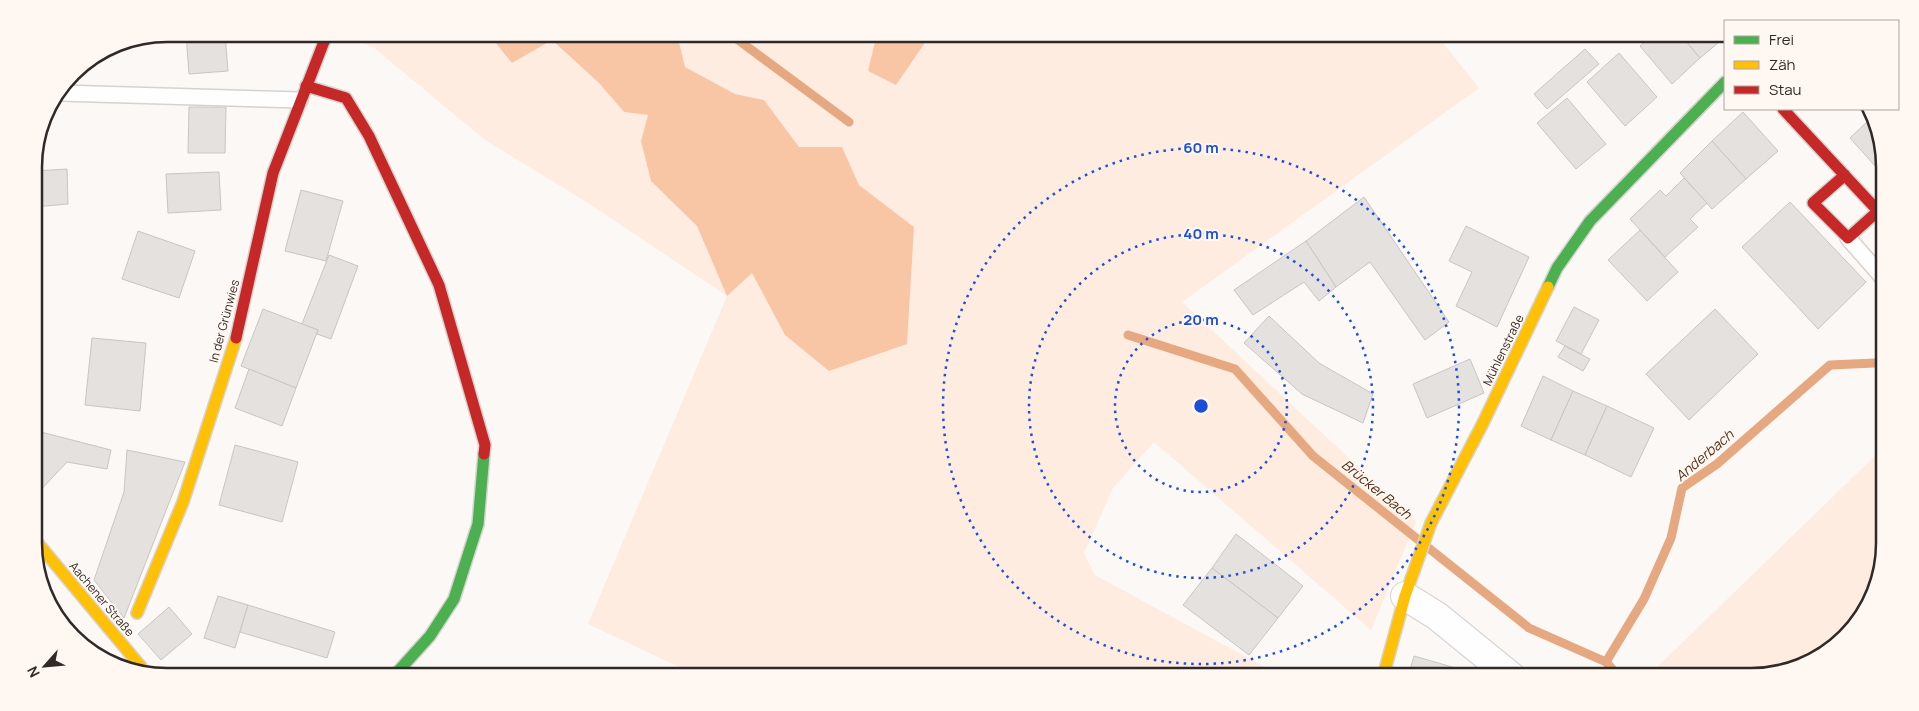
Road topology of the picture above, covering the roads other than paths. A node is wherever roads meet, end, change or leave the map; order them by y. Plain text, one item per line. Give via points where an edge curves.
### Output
1 (324, 42) edge
2 (1724, 83) edge
3 (67, 93) edge
4 (303, 93) junction
5 (1784, 110) edge
6 (1845, 175) junction
7 (1876, 204) edge
8 (1876, 213) edge
9 (1848, 238) junction
10 (1876, 270) edge
11 (43, 549) edge
12 (1405, 596) junction
13 (137, 613) dead end
14 (135, 664) edge
15 (401, 668) edge
16 (1385, 668) edge
17 (1501, 668) edge

1 - 4 street, In der Grünwies
2 - 12 street, Mühlenstraße via 1590,221 1557,268 1429,528
3 - 4 lane
4 - 13 street, In der Grünwies via 274,173 235,342 183,502
4 - 15 street via 346,98 369,136 439,285 485,445 478,524 454,598 430,636
5 - 6 street
6 - 7 street
6 - 9 street via 1813,203
8 - 9 street
9 - 10 lane
11 - 14 street, Aachener Straße
12 - 16 street, Mühlenstraße
12 - 17 street via 1437,616

